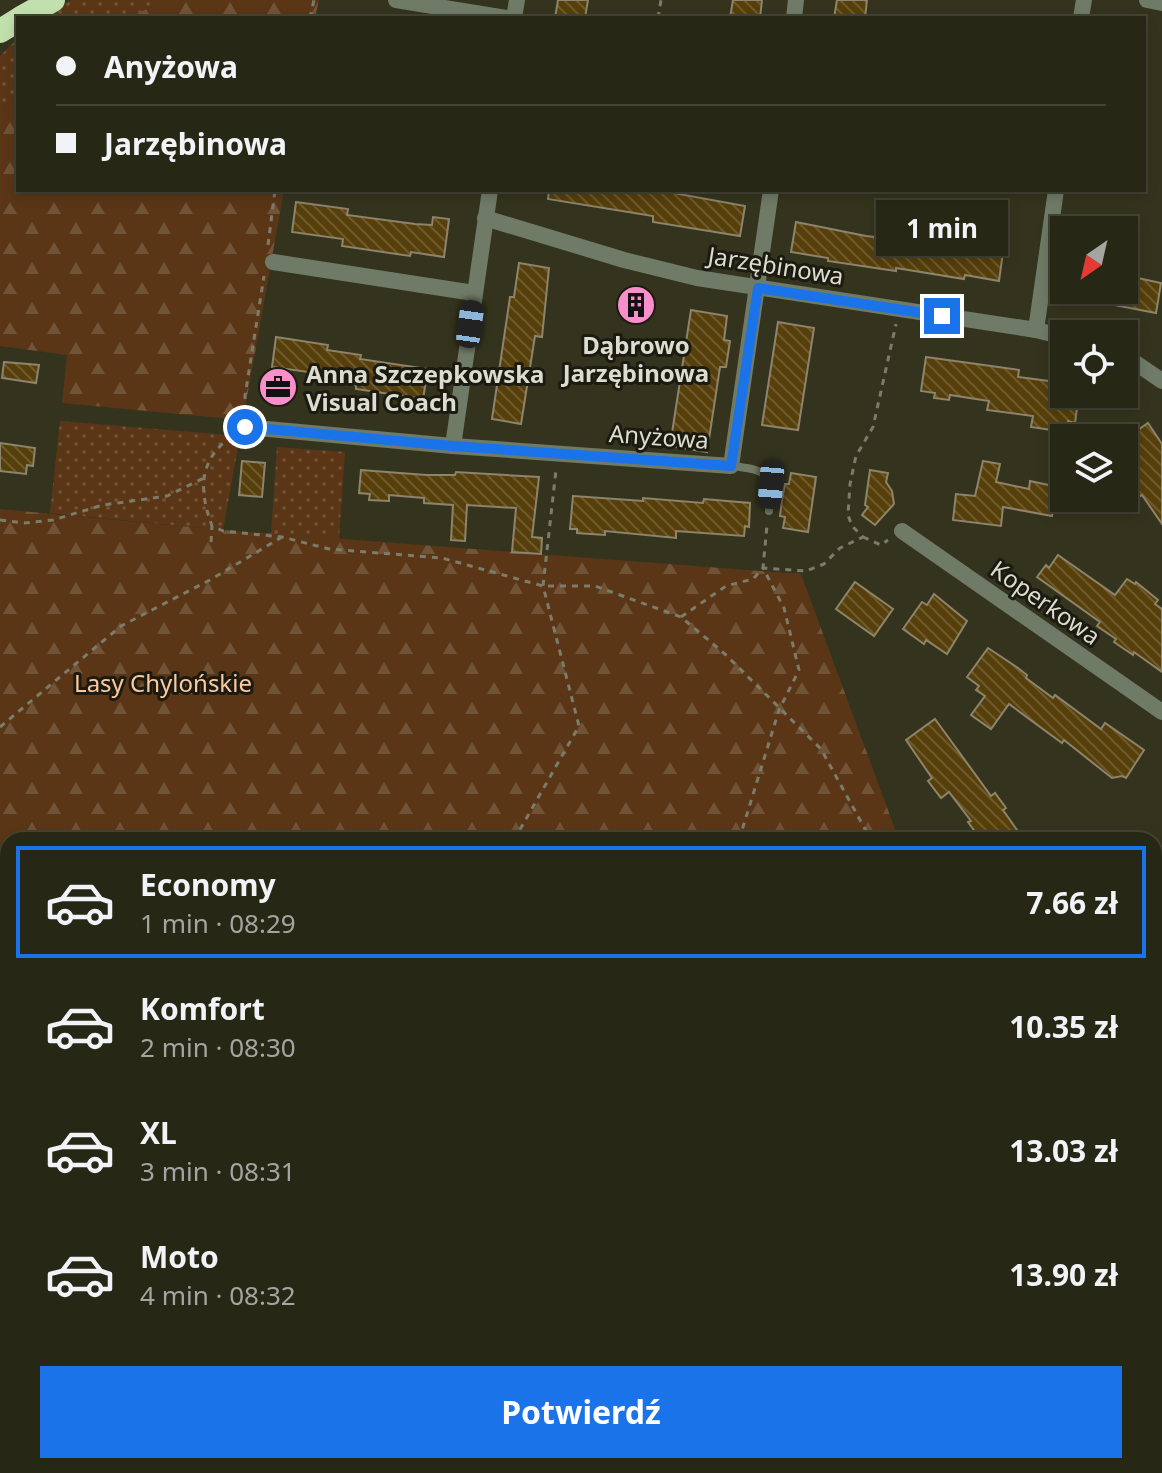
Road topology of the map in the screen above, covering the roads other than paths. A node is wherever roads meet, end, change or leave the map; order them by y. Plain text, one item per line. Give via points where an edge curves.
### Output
1 (20, 0) edge
2 (53, 0) edge
3 (396, 0) edge
4 (1147, 0) edge
5 (1162, 3) edge
6 (25, 16) edge
7 (494, 16) edge
8 (0, 25) edge
9 (490, 192) edge
10 (771, 192) edge
11 (1056, 192) edge
12 (485, 218) junction
13 (268, 262) road end
14 (758, 288) junction
15 (474, 293) junction
16 (1036, 330) junction
17 (1050, 334) edge
18 (1138, 365) edge
19 (1162, 381) edge
20 (245, 427) road end
21 (453, 446) junction
22 (731, 466) junction
23 (769, 511) road end
24 (902, 531) road end
25 (1162, 712) edge

1 - 8 highway
2 - 6 highway
3 - 7 street
4 - 5 street
9 - 12 street
10 - 14 street, Anyżowa
11 - 16 street
12 - 14 street, Jarzębinowa via 624,260
12 - 15 street
13 - 15 street
14 - 16 street, Jarzębinowa
14 - 22 street, Anyżowa
15 - 21 street
16 - 17 street, Jarzębinowa
18 - 19 street
20 - 21 street, Anyżowa
21 - 22 street, Anyżowa
22 - 23 lane via 767,475
24 - 25 street, Koperkowa

